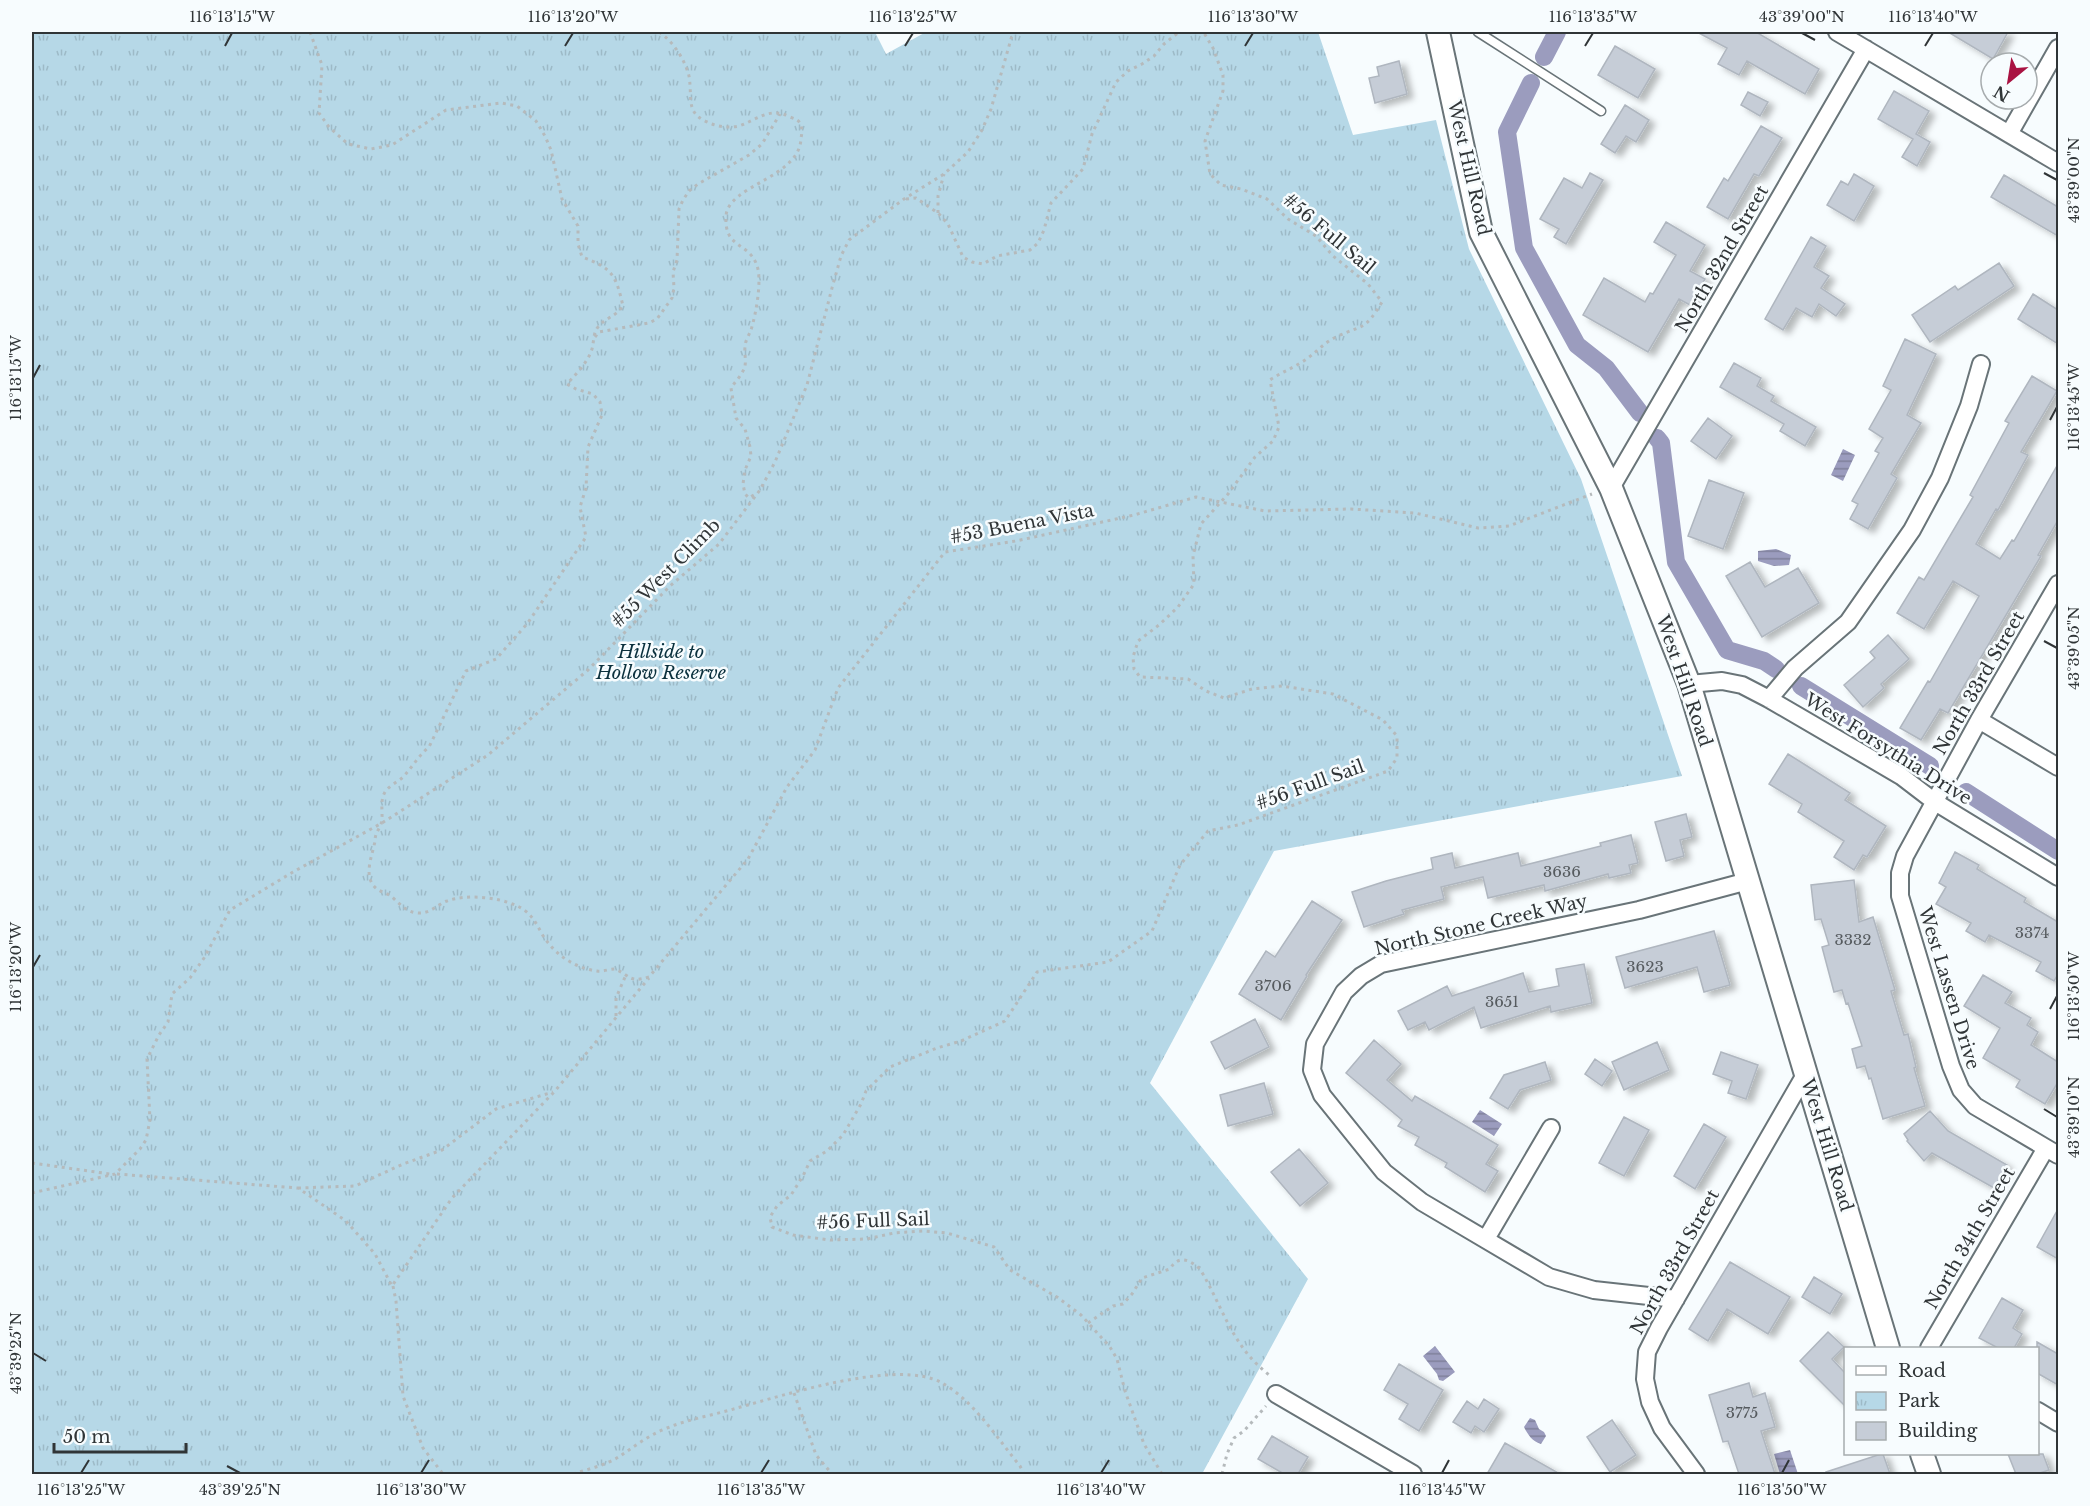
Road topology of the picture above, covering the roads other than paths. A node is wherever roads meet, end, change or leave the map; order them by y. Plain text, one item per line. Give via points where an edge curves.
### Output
1 (1438, 32) edge
2 (1478, 32) edge
3 (1838, 32) edge
4 (2058, 48) edge
5 (1866, 49) junction
6 (1601, 111) dead end
7 (2009, 134) junction
8 (2058, 164) edge
9 (1981, 364) dead end
10 (1611, 488) junction
11 (2058, 584) edge
12 (1689, 684) junction
13 (1769, 699) junction
14 (1979, 720) junction
15 (2057, 763) edge
16 (1935, 802) junction
17 (2058, 877) edge
18 (1748, 881) junction
19 (1806, 1073) junction
20 (1551, 1128) dead end
21 (2052, 1152) edge
22 (1486, 1239) junction
23 (1676, 1299) junction
24 (1888, 1347) edge
25 (1930, 1347) edge
26 (1277, 1399) road end
27 (2039, 1412) edge
28 (2058, 1423) edge
29 (1922, 1455) edge
30 (1413, 1474) edge
31 (1696, 1474) edge
32 (1929, 1474) edge

1 - 10 street, West Hill Road via 1481,232
2 - 6 lane
3 - 5 street
4 - 7 street
5 - 7 street
5 - 10 street, North 32nd Street
7 - 8 street
9 - 13 street via 1940,478 1912,530 1848,622 1796,668
10 - 12 street, West Hill Road
11 - 14 street, North 33rd Street
12 - 13 street, West Forsythia Drive via 1722,681 1742,685
12 - 18 street, West Hill Road
13 - 16 street, West Forsythia Drive via 1901,776
14 - 15 street
14 - 16 street, North 33rd Street
16 - 17 street, West Forsythia Drive
16 - 21 street, West Lassen Drive via 1905,856 1900,896 1951,1066 1961,1090 1975,1106
18 - 19 street, West Hill Road
18 - 22 street, North Stone Creek Way via 1640,910 1381,964 1344,992 1315,1044 1312,1070 1322,1095 1384,1172 1422,1202
19 - 23 street, North 33rd Street
19 - 24 street, West Hill Road
20 - 22 street
21 - 25 street, North 34th Street
22 - 23 street, North Stone Creek Way via 1549,1277 1593,1290
23 - 31 street, North 33rd Street via 1647,1352 1646,1379 1650,1402 1662,1428
26 - 30 street
27 - 28 street
29 - 32 street

